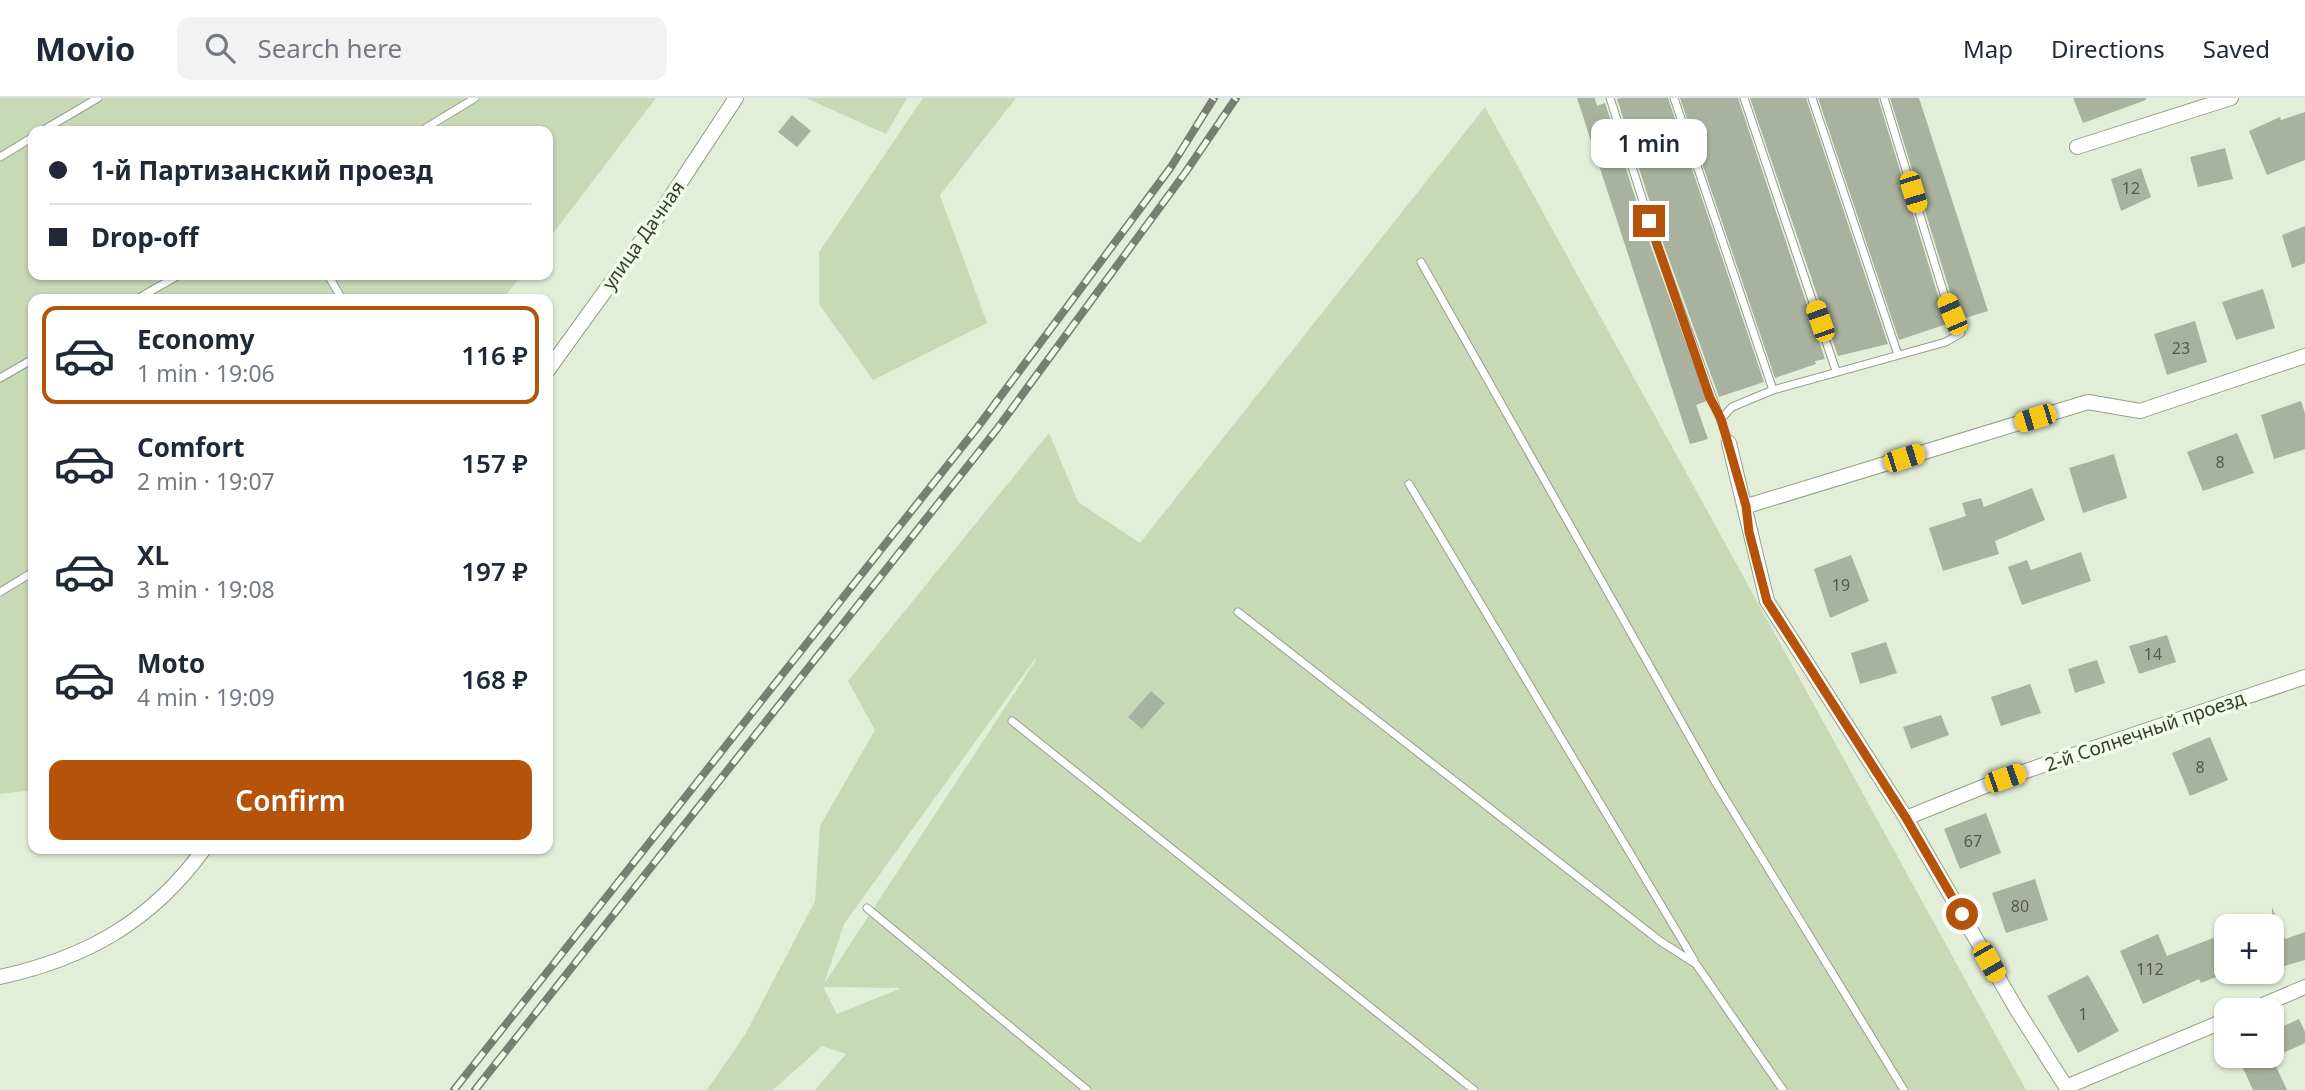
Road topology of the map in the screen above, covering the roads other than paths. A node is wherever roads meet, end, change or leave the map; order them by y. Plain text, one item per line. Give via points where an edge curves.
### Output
1 (98, 98) edge
2 (475, 98) edge
3 (736, 98) edge
4 (1610, 98) edge
5 (1674, 98) edge
6 (1744, 98) edge
7 (1812, 98) edge
8 (1884, 98) edge
9 (2231, 98) edge
10 (50, 126) edge
11 (429, 126) edge
12 (28, 140) edge
13 (2077, 147) dead end
14 (0, 157) edge
15 (1421, 262) dead end
16 (170, 280) edge
17 (146, 294) edge
18 (1898, 355) junction
19 (2305, 356) edge
20 (28, 362) edge
21 (553, 363) edge
22 (1836, 371) junction
23 (0, 378) edge
24 (1773, 390) junction
25 (1721, 419) junction
26 (1729, 443) joint
27 (1409, 484) dead end
28 (1746, 506) junction
29 (28, 575) edge
30 (0, 592) edge
31 (1238, 612) dead end
32 (2305, 677) edge
33 (1012, 721) dead end
34 (1906, 818) junction
35 (200, 854) edge
36 (867, 908) dead end
37 (1696, 964) junction
38 (0, 977) edge
39 (2305, 987) edge
40 (2279, 998) edge
41 (2214, 1025) edge
42 (2067, 1088) edge
43 (1087, 1090) edge
44 (1474, 1090) edge
45 (1783, 1090) edge
46 (1904, 1090) edge

1 - 10 lane
2 - 11 lane
3 - 21 street, улица Дачная
4 - 25 lane
5 - 24 lane
6 - 22 lane
7 - 18 lane
8 - 18 lane via 1944,294 1961,333 1946,342
9 - 13 street
12 - 14 lane
15 - 46 lane via 1717,785
16 - 17 lane
18 - 22 lane
19 - 28 street via 2140,411 2088,402
20 - 23 lane
22 - 24 lane
24 - 25 lane via 1732,407
25 - 26 lane
26 - 28 street
27 - 37 lane
28 - 34 street via 1767,601
29 - 30 lane
31 - 37 lane via 1660,942
32 - 34 street, 2-й Солнечный проезд via 2005,778
33 - 44 lane
34 - 42 street
35 - 38 street via 174,886 130,923 61,961
36 - 43 lane
37 - 45 lane
39 - 40 street
41 - 42 street

